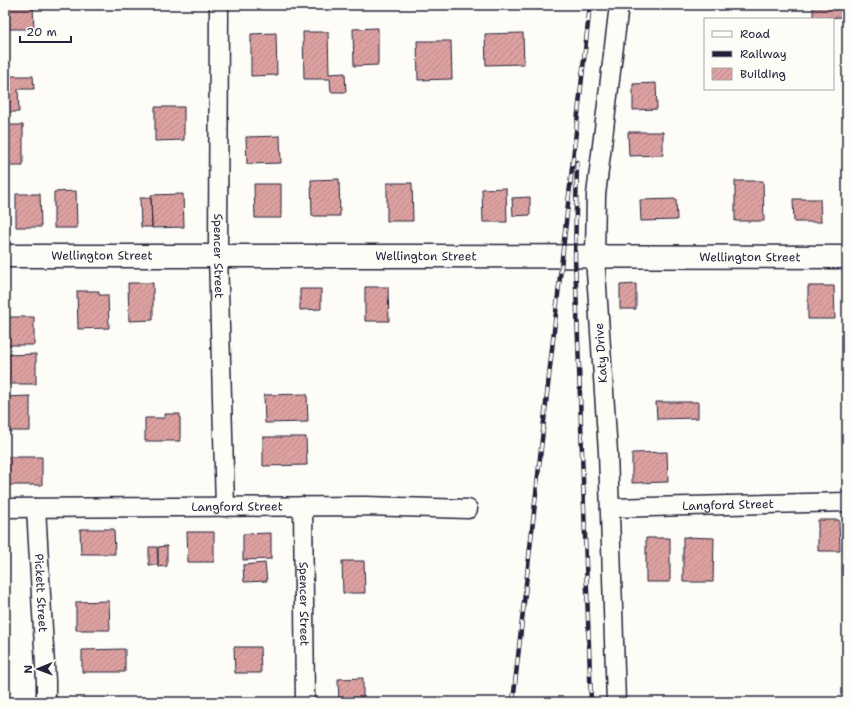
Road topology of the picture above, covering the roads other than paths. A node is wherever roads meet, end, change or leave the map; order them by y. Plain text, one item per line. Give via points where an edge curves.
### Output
1 (219, 5) edge
2 (619, 5) edge
3 (218, 254) junction
4 (5, 256) edge
5 (847, 257) edge
6 (595, 258) junction
7 (847, 502) edge
8 (303, 506) junction
9 (225, 507) junction
10 (5, 508) edge
11 (36, 508) junction
12 (610, 508) junction
13 (468, 509) dead end
14 (46, 702) edge
15 (305, 702) edge
16 (616, 702) edge

1 - 3 street, Spencer Street
2 - 6 street, Katy Drive via 596,195
3 - 4 street, Wellington Street
3 - 6 street, Wellington Street
3 - 9 street, Spencer Street
5 - 6 street, Wellington Street
6 - 12 street, Katy Drive
7 - 12 street, Langford Street
8 - 9 street, Langford Street
8 - 13 street, Langford Street
8 - 15 street, Spencer Street
9 - 11 street, Langford Street
10 - 11 street, Langford Street
11 - 14 street, Pickett Street
12 - 16 street, Katy Drive

